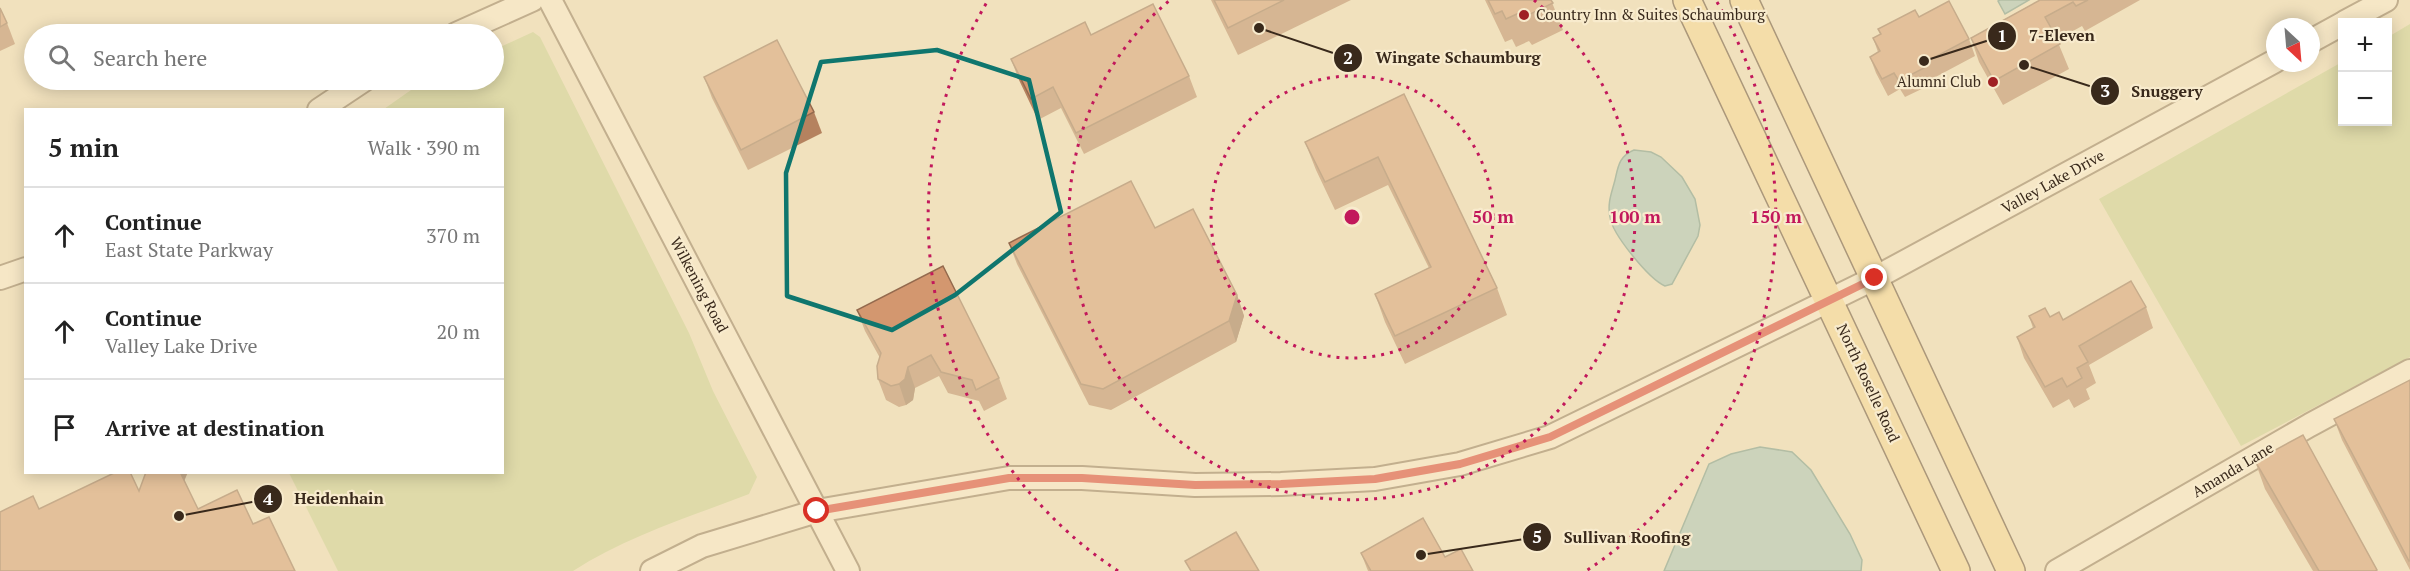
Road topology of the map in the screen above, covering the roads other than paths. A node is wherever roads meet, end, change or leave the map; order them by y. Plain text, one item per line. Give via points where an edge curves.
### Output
1 (531, 0) edge
2 (550, 0) edge
3 (1687, 0) edge
4 (1744, 0) edge
5 (2386, 0) edge
6 (2353, 18) edge
7 (478, 24) edge
8 (2338, 26) edge
9 (2320, 36) edge
10 (2266, 66) edge
11 (349, 90) edge
12 (322, 108) edge
13 (24, 270) edge
14 (0, 278) edge
15 (1875, 278) junction
16 (1830, 302) junction
17 (2410, 371) edge
18 (817, 511) junction
19 (652, 571) edge
20 (848, 571) edge
21 (1956, 571) edge
22 (2011, 571) edge
23 (2057, 571) edge

1 - 7 street
2 - 18 street, Wilkening Road
3 - 16 main road, North Roselle Road
4 - 15 main road
5 - 6 street
8 - 9 street
10 - 15 street, Valley Lake Drive
11 - 12 street
13 - 14 street
15 - 16 street, Valley Lake Drive
15 - 22 main road
16 - 18 street, Valley Lake Drive via 1550,437 1460,464 1375,479 1281,484 1009,478
16 - 21 main road, North Roselle Road
17 - 23 street, Amanda Lane
18 - 19 street, Valley Lake Drive via 702,546
18 - 20 street, Wilkening Road

